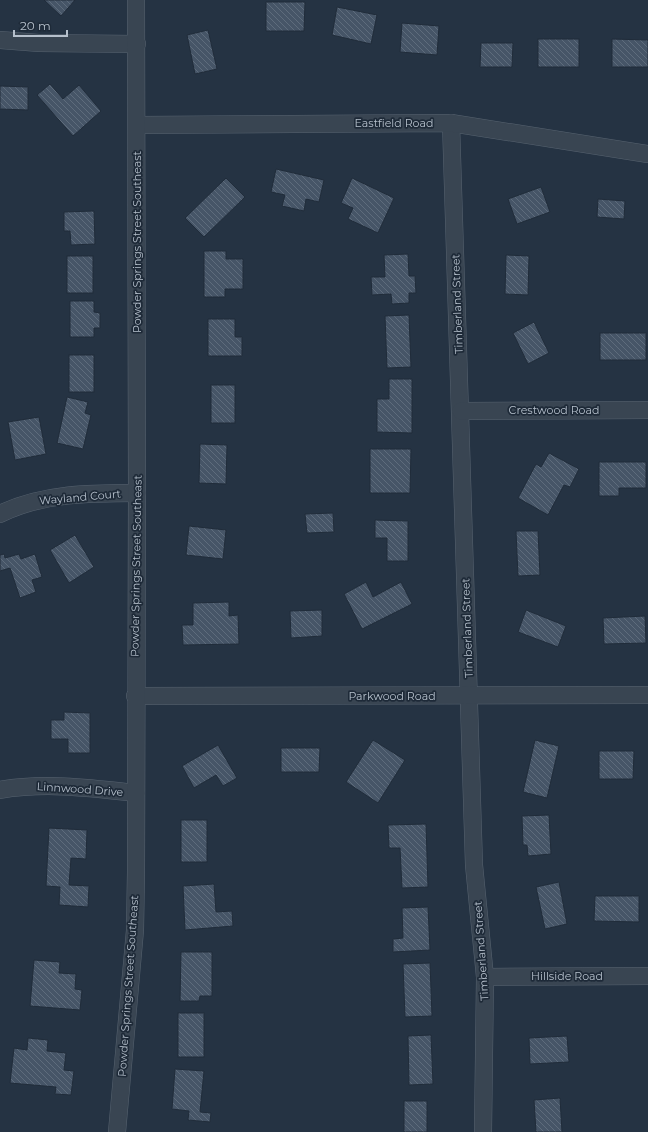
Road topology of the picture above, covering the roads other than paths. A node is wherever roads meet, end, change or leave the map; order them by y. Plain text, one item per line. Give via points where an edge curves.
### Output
1 (136, 0) edge
2 (0, 40) edge
3 (137, 44) junction
4 (451, 123) junction
5 (137, 125) junction
6 (648, 154) edge
7 (461, 410) junction
8 (648, 410) edge
9 (137, 493) junction
10 (0, 514) edge
11 (648, 695) edge
12 (135, 696) junction
13 (468, 696) junction
14 (0, 790) edge
15 (136, 793) junction
16 (648, 976) edge
17 (485, 977) junction
18 (117, 1132) edge
19 (483, 1132) edge

1 - 3 street, Powder Springs Street Southeast
2 - 3 street
3 - 5 street, Powder Springs Street Southeast
4 - 5 street, Eastfield Road
4 - 6 street, Eastfield Road
4 - 7 street, Timberland Street
5 - 9 street, Powder Springs Street Southeast
7 - 8 street, Crestwood Road
7 - 13 street, Timberland Street
9 - 10 street, Wayland Court via 50,498 25,503
9 - 12 street, Powder Springs Street Southeast
11 - 13 street, Parkwood Road
12 - 13 street, Parkwood Road
12 - 15 street, Powder Springs Street Southeast
13 - 17 street, Timberland Street via 474,865
14 - 15 street, Linnwood Drive via 49,785
15 - 18 street, Powder Springs Street Southeast via 135,930
16 - 17 street, Hillside Road
17 - 19 street, Timberland Street

